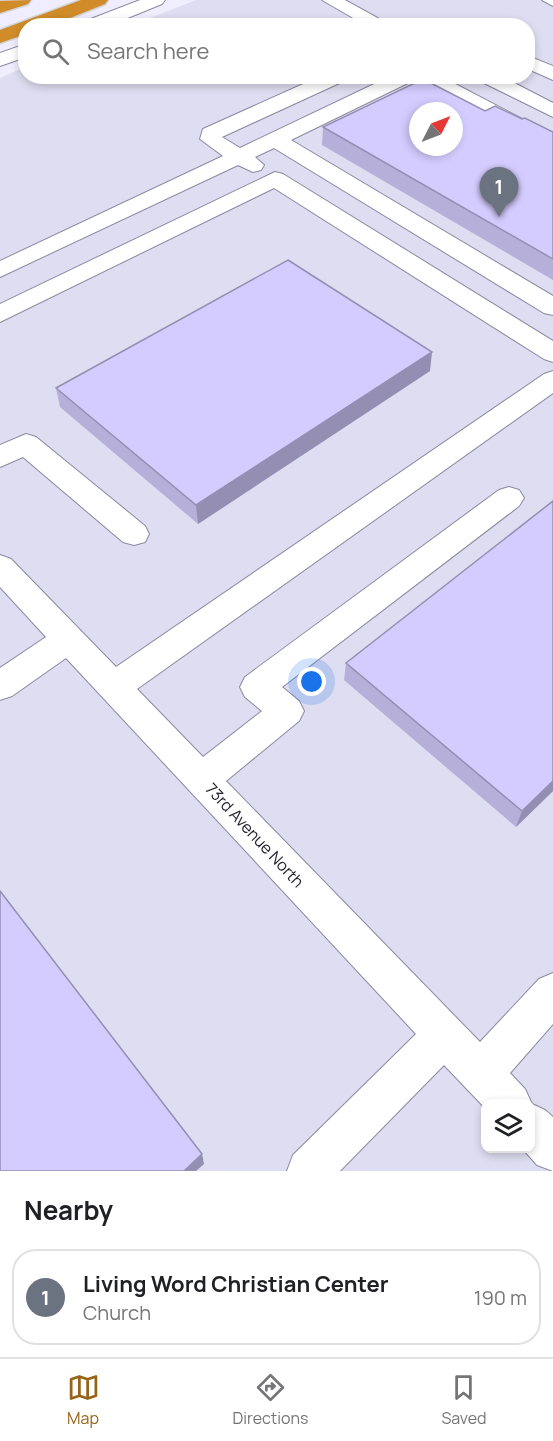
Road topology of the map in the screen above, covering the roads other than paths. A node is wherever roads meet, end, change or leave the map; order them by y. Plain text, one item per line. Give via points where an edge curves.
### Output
1 (21, 0) edge
2 (98, 0) edge
3 (156, 0) edge
4 (331, 0) edge
5 (0, 8) edge
6 (52, 18) edge
7 (110, 18) edge
8 (367, 18) edge
9 (18, 30) edge
10 (0, 37) edge
11 (18, 54) edge
12 (0, 60) edge
13 (535, 65) edge
14 (553, 74) edge
15 (322, 84) edge
16 (392, 84) edge
17 (439, 84) edge
18 (501, 84) edge
19 (553, 111) edge
20 (276, 140) junction
21 (553, 143) edge
22 (240, 157) junction
23 (274, 179) junction
24 (0, 270) edge
25 (553, 307) edge
26 (0, 314) edge
27 (553, 352) edge
28 (553, 380) edge
29 (0, 457) edge
30 (509, 498) dead end
31 (134, 534) dead end
32 (0, 567) edge
33 (69, 639) junction
34 (0, 686) edge
35 (114, 687) junction
36 (202, 779) junction
37 (553, 993) edge
38 (445, 1035) junction
39 (481, 1073) junction
40 (505, 1099) edge
41 (535, 1129) edge
42 (553, 1149) edge
43 (309, 1171) edge

1 - 5 highway
2 - 6 highway
3 - 7 street
4 - 8 street
9 - 10 highway
11 - 12 street
13 - 14 street
15 - 22 street via 211,135
16 - 20 street
17 - 21 street
18 - 19 street
20 - 22 street
20 - 25 street
22 - 23 street
22 - 24 street
23 - 26 street
23 - 27 street
28 - 35 street
29 - 31 street via 26,444
30 - 36 street via 257,687 287,711
32 - 33 street, 73rd Avenue North
33 - 34 street
33 - 35 street, 73rd Avenue North
35 - 36 street, 73rd Avenue North
36 - 38 street, 73rd Avenue North
37 - 39 street
38 - 39 street, 73rd Avenue North
38 - 43 street
39 - 40 street, 73rd Avenue North
41 - 42 street

